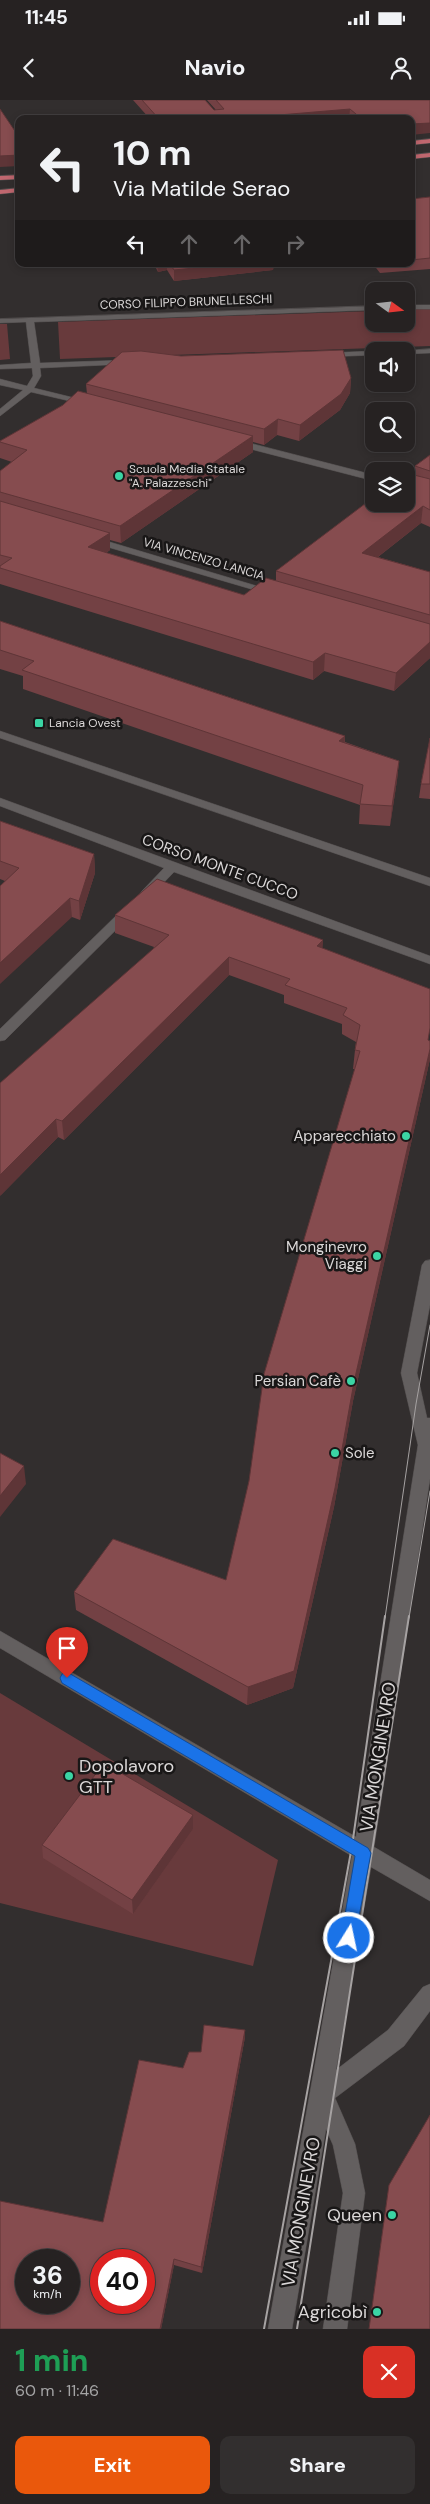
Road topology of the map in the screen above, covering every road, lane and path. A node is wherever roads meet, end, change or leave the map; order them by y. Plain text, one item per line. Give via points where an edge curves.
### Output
1 (430, 141) edge
2 (415, 143) edge
3 (430, 155) edge
4 (415, 157) edge
5 (15, 176) edge
6 (0, 178) edge
7 (15, 190) edge
8 (0, 192) edge
9 (415, 307) edge
10 (430, 307) edge
11 (365, 308) edge
12 (30, 320) junction
13 (0, 321) edge
14 (430, 351) edge
15 (415, 352) edge
16 (365, 353) edge
17 (312, 355) edge
18 (134, 362) edge
19 (36, 366) junction
20 (0, 367) edge
21 (0, 382) edge
22 (29, 390) junction
23 (99, 407) edge
24 (0, 413) edge
25 (222, 439) edge
26 (365, 476) edge
27 (76, 535) edge
28 (287, 596) edge
29 (0, 734) edge
30 (0, 802) edge
31 (172, 868) junction
32 (430, 882) edge
33 (430, 960) edge
34 (0, 1037) edge
35 (430, 1266) edge
36 (430, 1424) edge
37 (426, 1448) junction
38 (0, 1639) edge
39 (363, 1853) junction
40 (430, 1891) edge
41 (430, 1994) edge
42 (322, 2094) junction
43 (280, 2329) edge
44 (335, 2329) edge

1 - 2 main road
3 - 4 main road
5 - 6 main road
7 - 8 main road
9 - 10 street
11 - 12 street, CORSO FILIPPO BRUNELLESCHI
12 - 13 street, CORSO FILIPPO BRUNELLESCHI
12 - 19 street
14 - 15 street
16 - 17 street
18 - 19 street
19 - 20 street
19 - 22 street via 37,376
21 - 22 street
22 - 23 street
22 - 24 street
25 - 26 street
27 - 28 street, VIA VINCENZO LANCIA
29 - 32 street
30 - 31 street, CORSO MONTE CUCCO
31 - 33 street, CORSO MONTE CUCCO
31 - 34 street
35 - 37 street, VIA MONGINEVRO via 409,1373
36 - 37 street, VIA MONGINEVRO
37 - 39 street, VIA MONGINEVRO
38 - 39 street
39 - 40 street
39 - 42 street, VIA MONGINEVRO
41 - 42 street via 396,2038
42 - 43 street, VIA MONGINEVRO
42 - 44 street, VIA MONGINEVRO via 344,2144 354,2194

